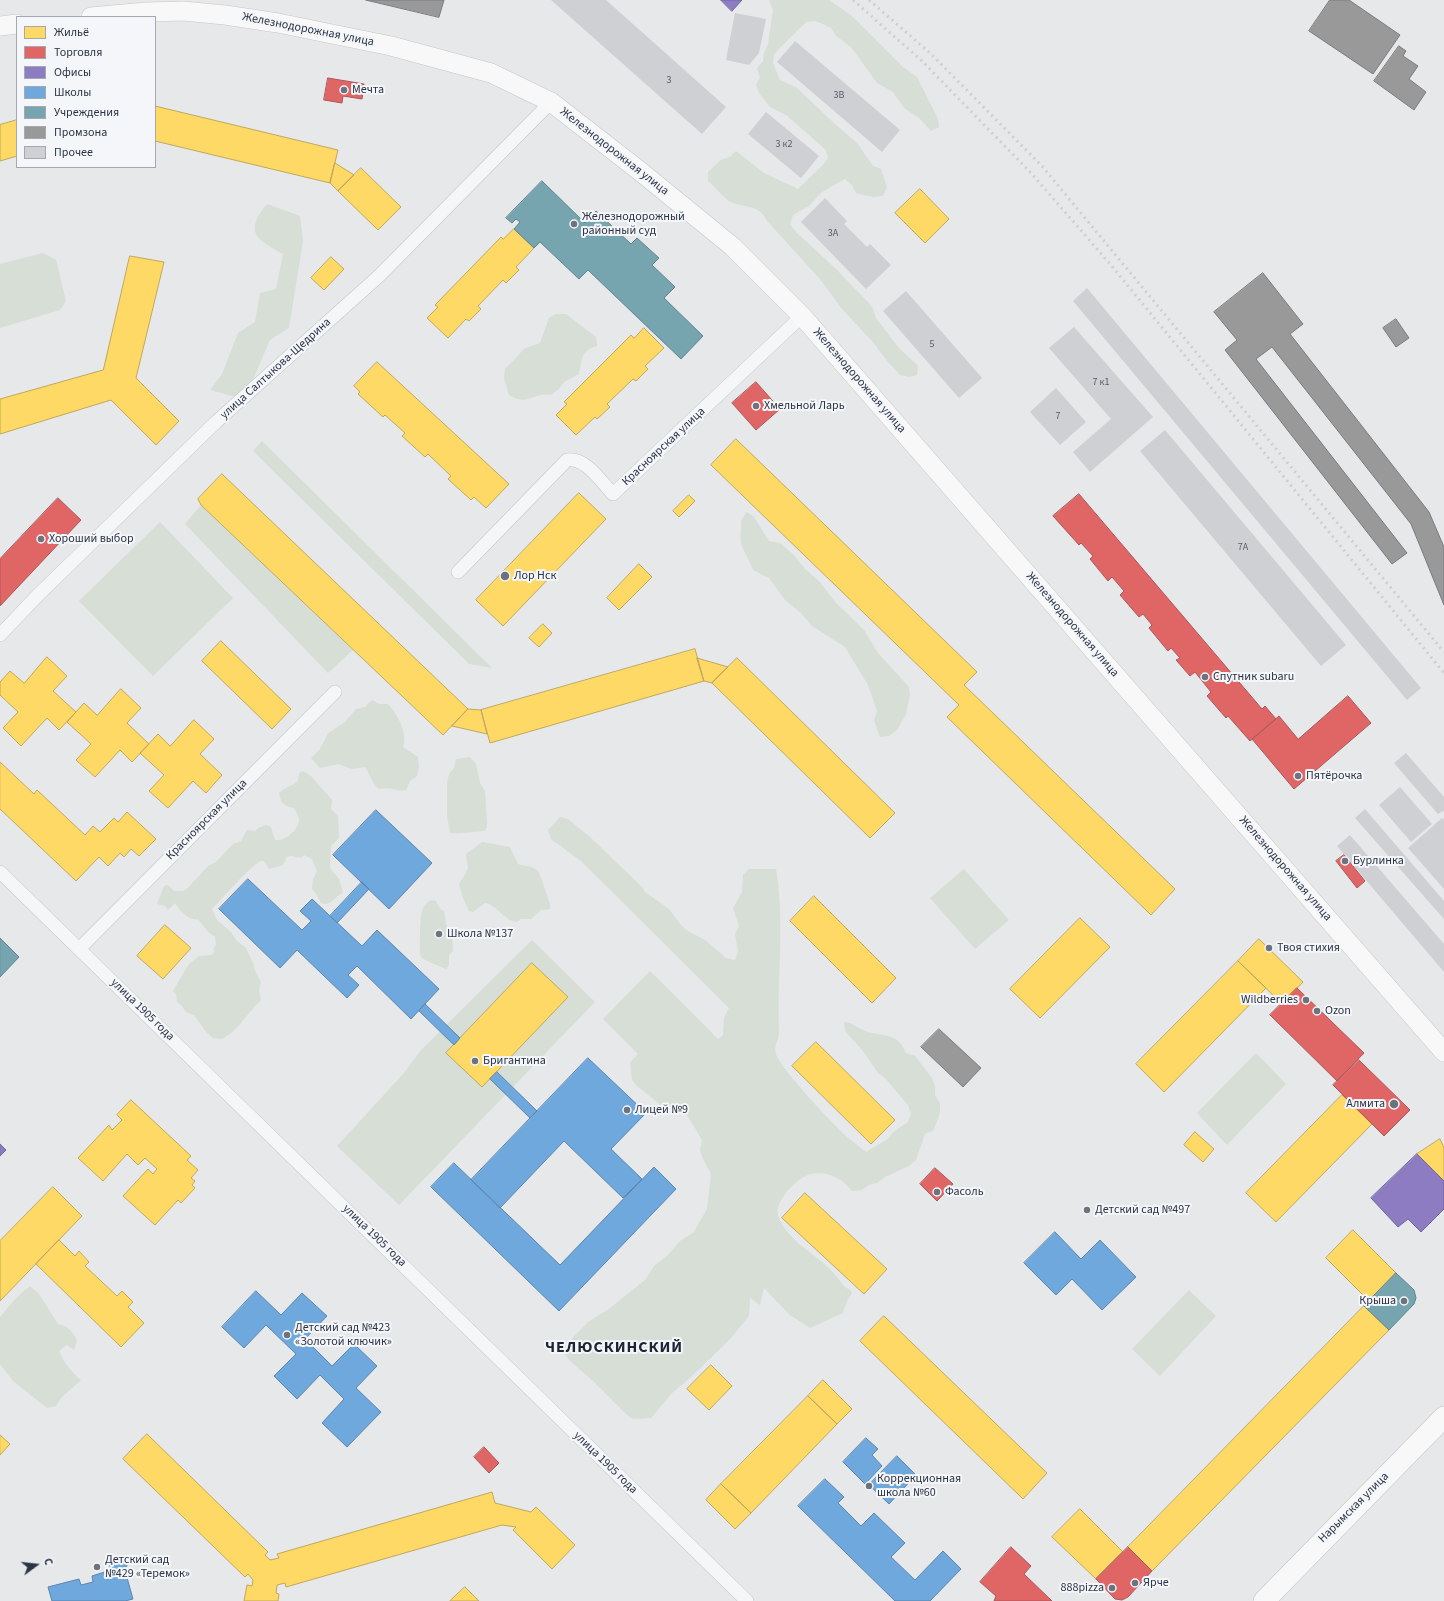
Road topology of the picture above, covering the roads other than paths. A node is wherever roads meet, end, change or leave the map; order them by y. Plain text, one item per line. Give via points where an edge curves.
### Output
1 (102, 16) edge
2 (16, 24) edge
3 (0, 26) edge
4 (551, 102) junction
5 (802, 316) junction
6 (458, 572) dead end
7 (0, 635) edge
8 (335, 692) dead end
9 (0, 872) edge
10 (79, 949) junction
11 (1444, 1052) edge
12 (1444, 1417) edge
13 (747, 1601) edge
14 (1264, 1601) edge

1 - 4 street, Железнодорожная улица via 183,11 278,23 392,46 491,73
2 - 3 street
4 - 5 street, Железнодорожная улица via 733,247
4 - 7 street, улица Салтыкова-Щедрина via 380,275 216,422
5 - 6 street, Красноярская улица via 613,494 582,462 567,460
5 - 11 street, Железнодорожная улица
8 - 10 street, Красноярская улица
9 - 10 street, улица 1905 года
10 - 13 street, улица 1905 года
12 - 14 main road, Нарымская улица

